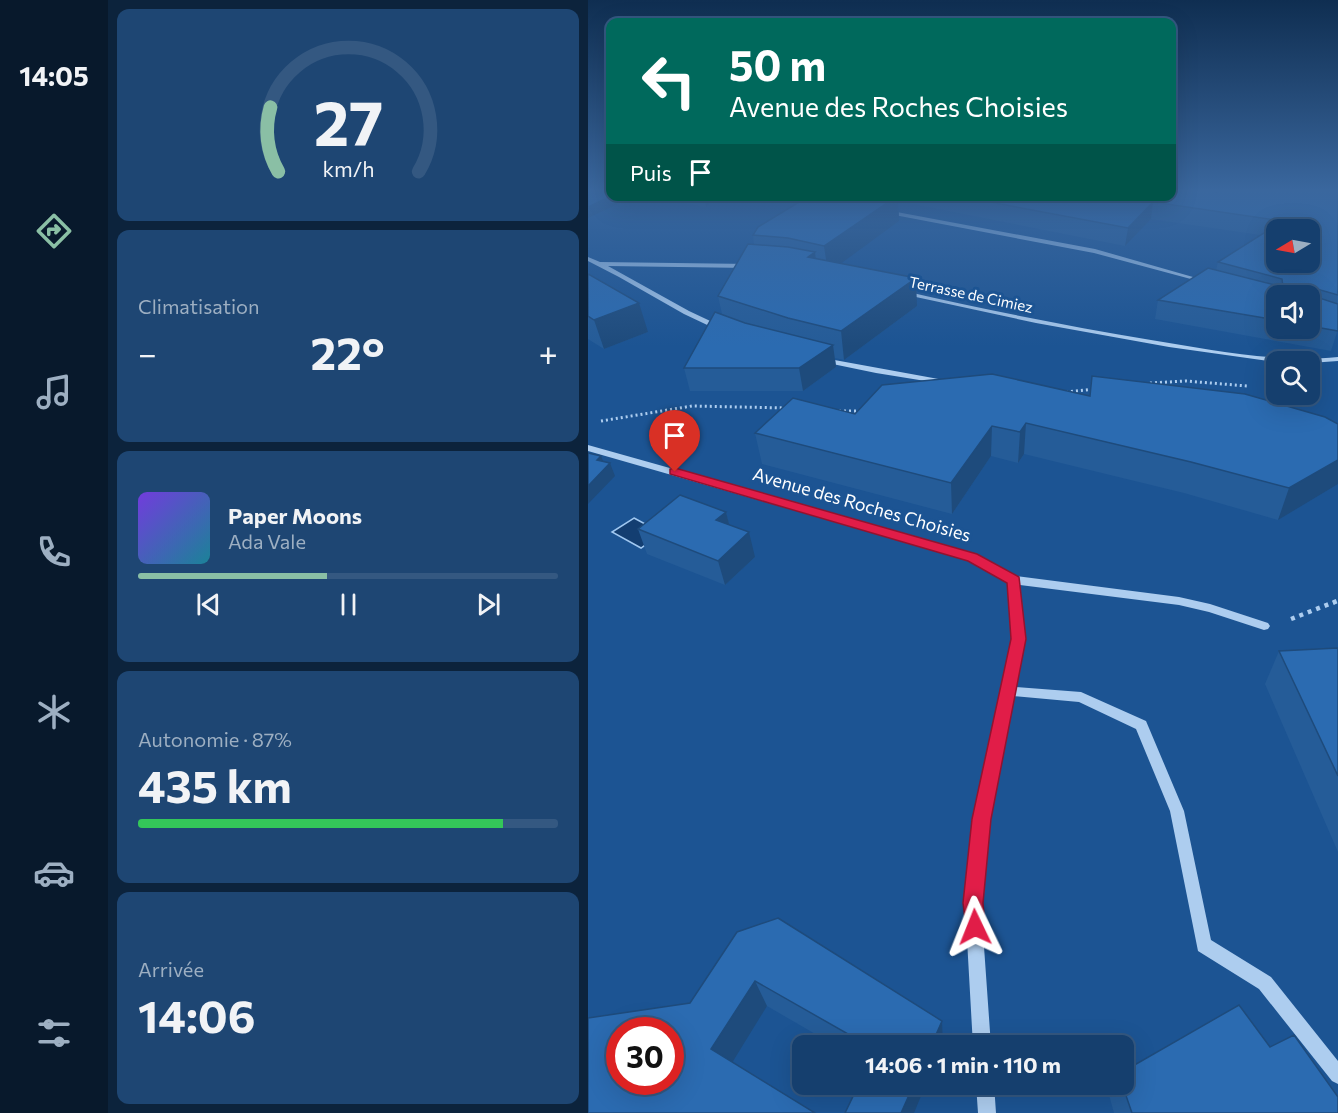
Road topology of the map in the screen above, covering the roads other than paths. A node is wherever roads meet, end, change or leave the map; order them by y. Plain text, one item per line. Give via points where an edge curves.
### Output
1 (1047, 242) edge
2 (588, 260) edge
3 (597, 264) junction
4 (755, 266) edge
5 (1215, 284) edge
6 (893, 290) edge
7 (725, 331) edge
8 (812, 357) edge
9 (1338, 359) edge
10 (956, 383) edge
11 (588, 448) edge
12 (1014, 580) junction
13 (1264, 626) road end
14 (1008, 691) junction
15 (981, 1035) edge
16 (1338, 1075) edge
17 (986, 1095) edge
18 (987, 1113) edge

1 - 5 street
2 - 3 street
3 - 4 street
3 - 7 street via 680,311
6 - 9 street, Terrasse de Cimiez via 1081,330 1239,356
8 - 10 street
11 - 12 street, Avenue des Roches Choisies via 972,557
12 - 13 street via 1179,601
12 - 14 street via 1018,639
14 - 15 street via 982,819 973,903
14 - 16 street via 1081,697 1141,725 1177,811 1204,945 1265,983
17 - 18 street

